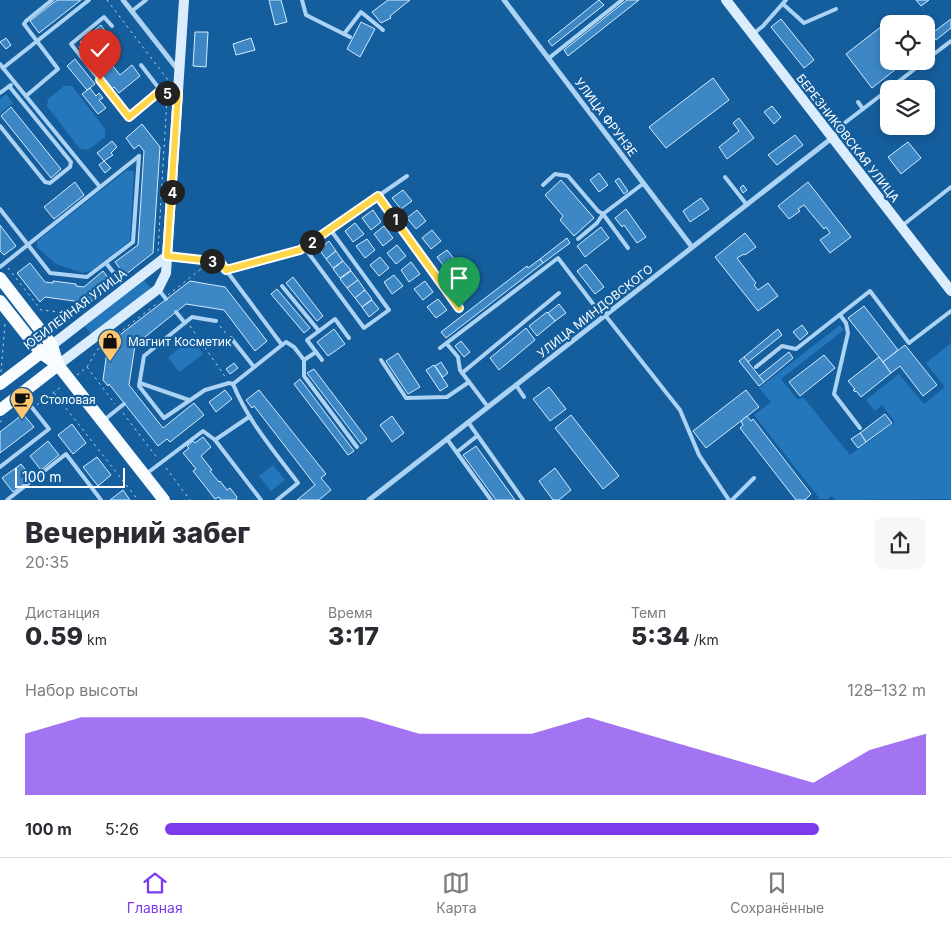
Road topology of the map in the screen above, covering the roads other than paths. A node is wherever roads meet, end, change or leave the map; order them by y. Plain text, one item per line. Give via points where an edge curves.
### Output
1 (52, 0) edge
2 (89, 0) edge
3 (123, 0) edge
4 (146, 0) edge
5 (184, 0) edge
6 (302, 0) edge
7 (504, 0) edge
8 (622, 0) edge
9 (726, 0) edge
10 (785, 2) edge
11 (836, 9) dead end
12 (132, 11) junction
13 (112, 26) dead end
14 (383, 30) dead end
15 (344, 34) junction
16 (753, 34) junction
17 (350, 37) dead end
18 (36, 41) junction
19 (951, 41) edge
20 (935, 54) edge
21 (548, 58) junction
22 (0, 64) edge
23 (141, 65) dead end
24 (4, 68) junction
25 (914, 70) edge
26 (180, 72) junction
27 (901, 80) edge
28 (14, 82) junction
29 (9, 86) junction
30 (160, 91) junction
31 (178, 93) junction
32 (0, 94) edge
33 (26, 96) junction
34 (880, 96) edge
35 (858, 102) dead end
36 (863, 109) junction
37 (0, 126) edge
38 (832, 138) junction
39 (407, 176) dead end
40 (725, 177) dead end
41 (644, 184) junction
42 (543, 185) dead end
43 (100, 187) junction
44 (951, 187) edge
45 (378, 196) junction
46 (747, 205) junction
47 (0, 209) edge
48 (603, 214) junction
49 (901, 226) junction
50 (330, 229) junction
51 (578, 239) dead end
52 (28, 245) junction
53 (304, 247) junction
54 (692, 247) junction
55 (628, 248) dead end
56 (167, 256) junction
57 (106, 262) junction
58 (0, 267) edge
59 (226, 270) junction
60 (0, 278) edge
61 (282, 286) dead end
62 (126, 288) junction
63 (158, 288) junction
64 (951, 291) edge
65 (559, 293) dead end
66 (166, 298) road end
67 (0, 301) edge
68 (459, 308) dead end
69 (951, 310) edge
70 (176, 312) dead end
71 (840, 315) junction
72 (604, 316) junction
73 (216, 321) dead end
74 (186, 322) junction
75 (319, 331) junction
76 (229, 337) road end
77 (349, 338) dead end
78 (447, 344) junction
79 (52, 345) junction
80 (282, 345) junction
81 (440, 348) dead end
82 (316, 352) junction
83 (40, 353) junction
84 (304, 360) junction
85 (322, 360) dead end
86 (382, 360) dead end
87 (58, 365) junction
88 (254, 367) junction
89 (756, 367) dead end
90 (462, 373) junction
91 (469, 382) junction
92 (140, 383) junction
93 (231, 383) junction
94 (0, 384) edge
95 (516, 385) junction
96 (142, 390) junction
97 (21, 394) junction
98 (136, 394) dead end
99 (524, 397) dead end
100 (189, 400) junction
101 (124, 404) dead end
102 (488, 406) junction
103 (0, 410) edge
104 (249, 417) junction
105 (102, 421) junction
106 (468, 422) junction
107 (860, 428) dead end
108 (478, 436) junction
109 (447, 439) junction
110 (215, 440) junction
111 (357, 447) dead end
112 (457, 452) junction
113 (0, 467) edge
114 (145, 475) junction
115 (754, 478) dead end
116 (7, 500) edge
117 (101, 500) edge
118 (164, 500) edge
119 (261, 500) edge
120 (277, 500) edge
121 (369, 500) edge
122 (491, 500) edge
123 (523, 500) edge
124 (731, 500) edge

1 - 18 lane via 24,24
2 - 18 lane
3 - 12 street
4 - 12 lane
5 - 26 street
6 - 15 lane via 306,15
7 - 21 street, УЛИЦА ФРУНЗЕ
8 - 21 lane
9 - 16 street, БЕРЕЗНИКОВСКАЯ УЛИЦА
10 - 11 lane via 804,23
10 - 16 lane
12 - 26 street
13 - 30 lane via 104,17 71,44 129,117
14 - 15 lane via 361,12
15 - 17 lane
16 - 38 street, БЕРЕЗНИКОВСКАЯ УЛИЦА
18 - 24 lane
18 - 33 lane via 58,69
19 - 20 lane
21 - 41 street, УЛИЦА ФРУНЗЕ
22 - 24 lane
23 - 30 lane
24 - 28 lane
25 - 27 lane
26 - 31 street
28 - 29 lane
28 - 33 lane
29 - 32 lane
29 - 37 lane via 71,164 50,183 45,182
30 - 31 lane
31 - 56 street
33 - 43 lane
34 - 36 lane
35 - 36 lane
36 - 38 lane via 842,125
38 - 46 street, УЛИЦА МИНДОВСКОГО
38 - 49 street, БЕРЕЗНИКОВСКАЯ УЛИЦА
39 - 45 lane
40 - 46 lane
41 - 48 lane
41 - 54 street, УЛИЦА ФРУНЗЕ
42 - 48 lane via 555,174 568,176
43 - 52 lane
43 - 57 lane via 139,156 133,242
44 - 49 lane
45 - 50 lane
45 - 68 lane
46 - 54 street, УЛИЦА МИНДОВСКОГО
47 - 52 lane
48 - 51 lane
48 - 55 lane
49 - 64 street, БЕРЕЗНИКОВСКАЯ УЛИЦА
50 - 53 lane
50 - 53 lane via 389,310 364,328
52 - 57 lane via 50,273 87,277
52 - 58 lane
53 - 59 lane
54 - 72 street, УЛИЦА МИНДОВСКОГО
56 - 59 lane via 220,262
56 - 62 street, ЮБИЛЕЙНАЯ УЛИЦА
56 - 63 street via 166,273
57 - 62 lane
59 - 80 lane
60 - 79 main road
61 - 75 lane
62 - 79 street, ЮБИЛЕЙНАЯ УЛИЦА
63 - 66 lane
63 - 87 street
65 - 90 lane
67 - 83 main road
69 - 71 lane via 910,343 870,291
70 - 74 lane
71 - 89 lane via 796,349 782,346
71 - 107 lane via 848,332 834,394
72 - 78 lane via 558,258
72 - 95 street, УЛИЦА МИНДОВСКОГО
72 - 124 lane via 680,410 698,456
73 - 74 lane via 192,317
74 - 92 lane via 144,356
75 - 77 lane via 335,319
75 - 82 lane via 307,340
76 - 88 lane
78 - 81 lane
78 - 90 lane via 458,357
79 - 83 main road, ЮБИЛЕЙНАЯ УЛИЦА
79 - 87 main road
80 - 84 lane via 286,342 294,346
80 - 88 lane
82 - 84 lane
82 - 85 lane
83 - 87 main road
83 - 94 main road, ЮБИЛЕЙНАЯ УЛИЦА
84 - 111 lane via 304,376
86 - 91 lane via 406,398 447,398
87 - 97 main road
87 - 105 main road
88 - 93 lane
90 - 91 lane
91 - 102 lane
92 - 96 lane
92 - 100 lane
93 - 100 lane via 205,390
93 - 104 lane
95 - 99 lane
95 - 102 street, УЛИЦА МИНДОВСКОГО
96 - 98 lane
96 - 100 lane via 164,418
97 - 103 main road
97 - 113 lane via 49,429
101 - 105 lane
102 - 106 street, УЛИЦА МИНДОВСКОГО
104 - 110 lane
104 - 120 lane via 298,483
105 - 114 main road
106 - 108 lane
106 - 109 street, УЛИЦА МИНДОВСКОГО
108 - 112 lane
108 - 123 lane
109 - 112 lane
109 - 121 street, УЛИЦА МИНДОВСКОГО
110 - 114 lane via 203,430
110 - 119 lane
112 - 122 lane
114 - 118 main road
115 - 124 lane
116 - 117 lane via 66,454

